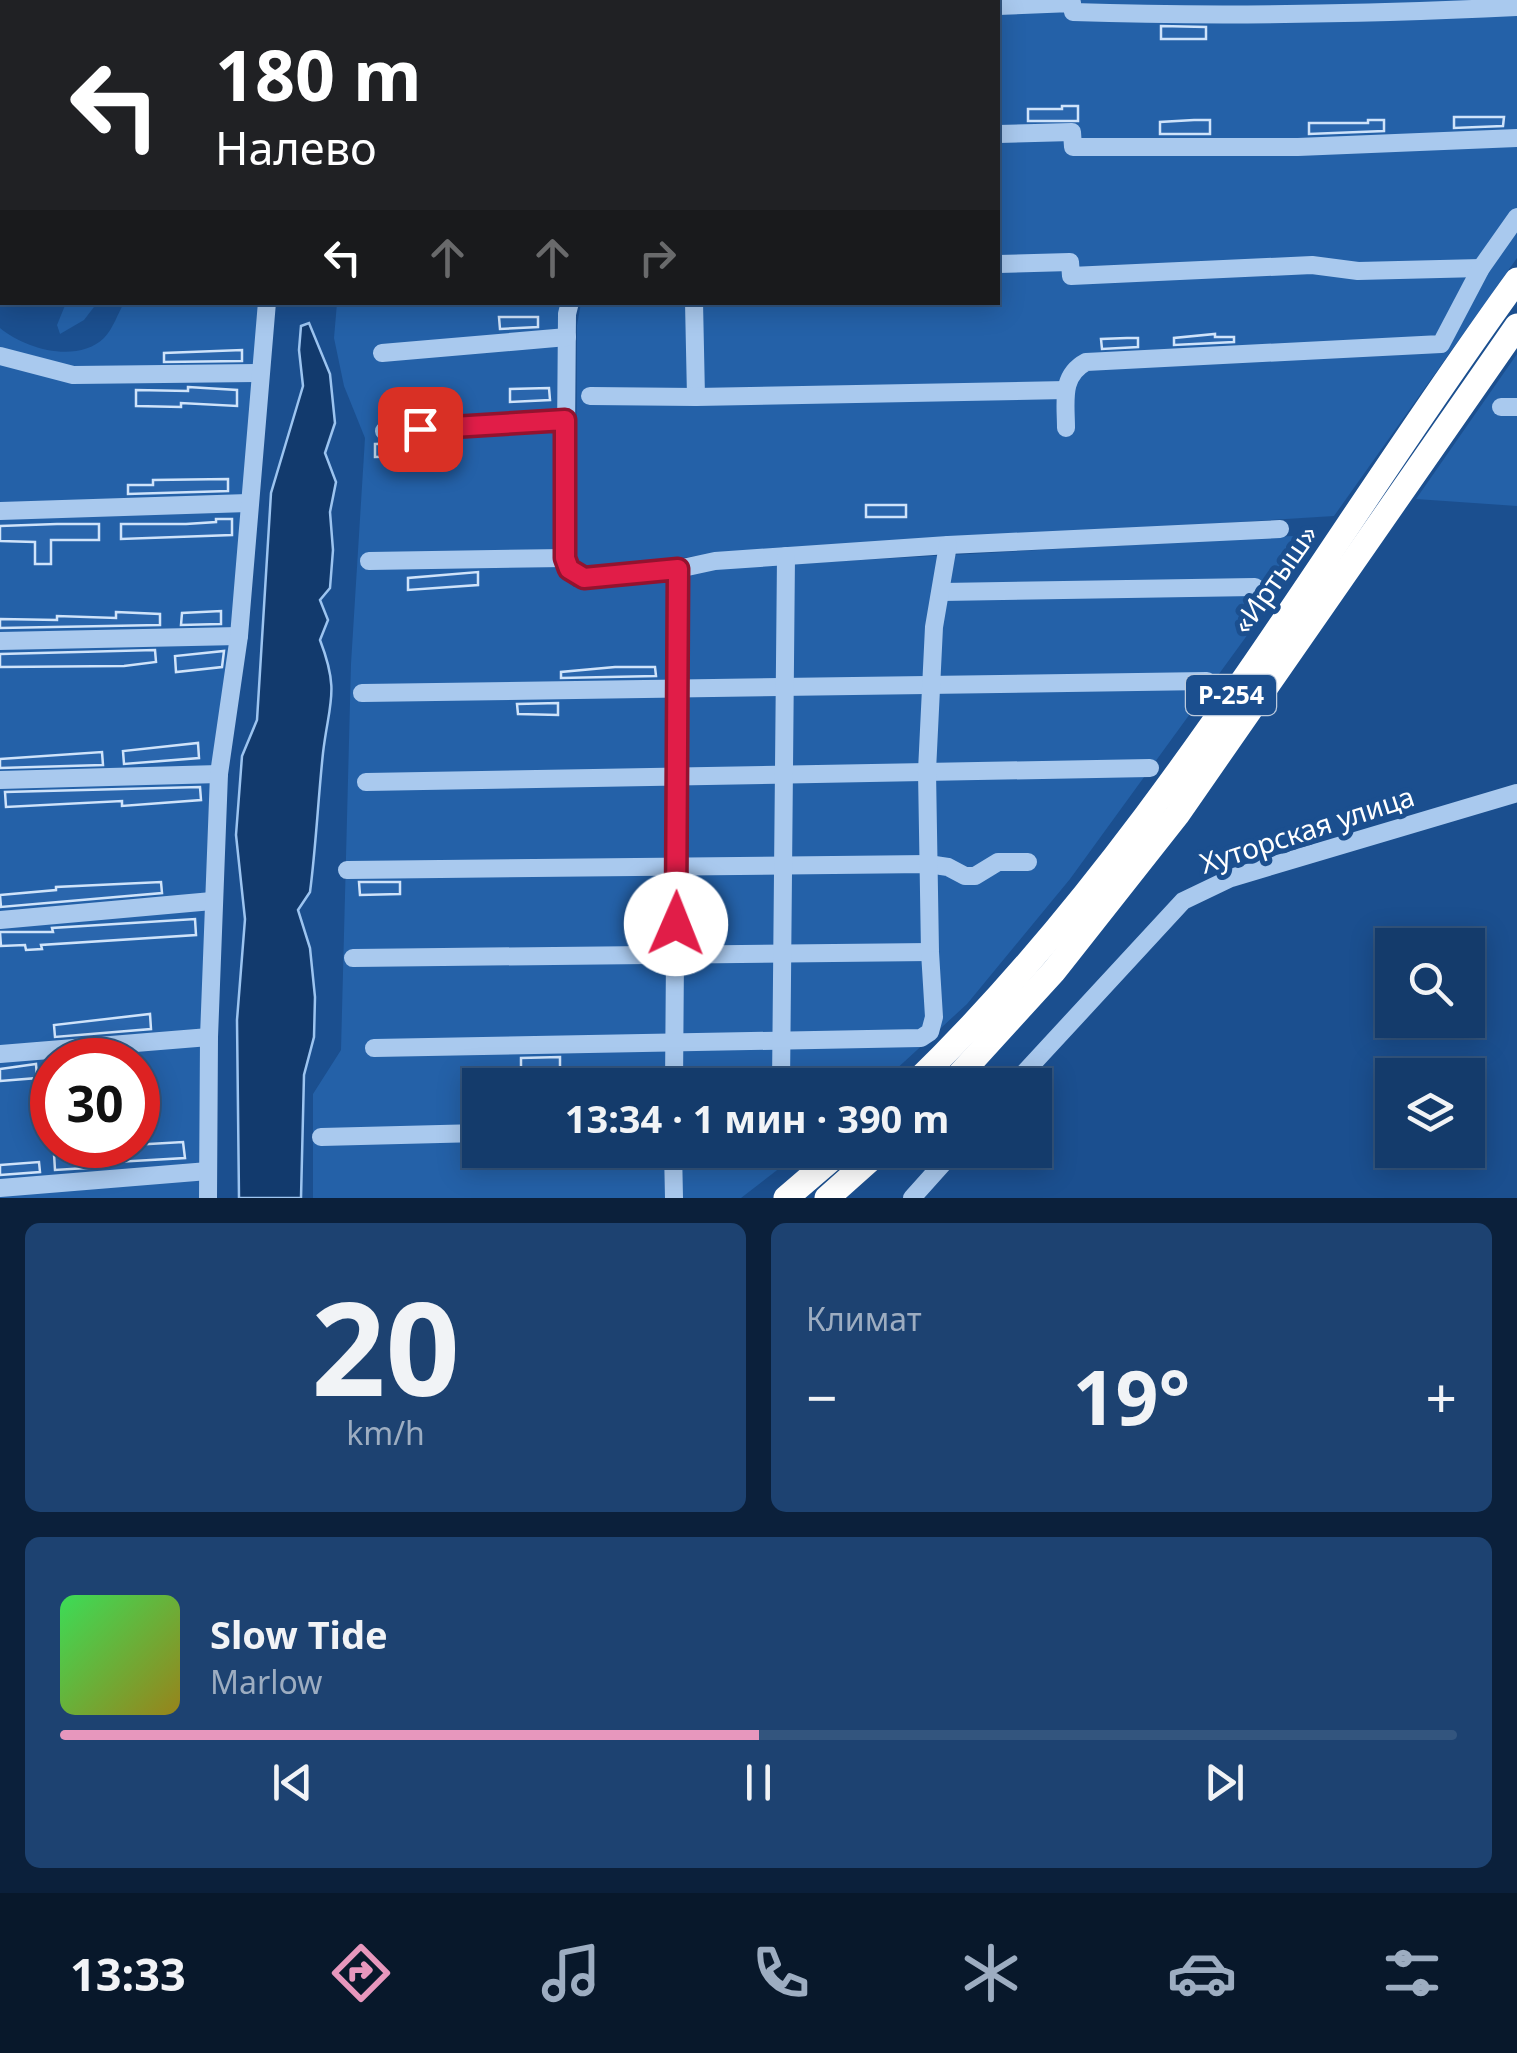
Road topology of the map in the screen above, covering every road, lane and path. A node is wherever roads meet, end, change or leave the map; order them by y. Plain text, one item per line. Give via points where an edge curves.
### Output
1 (1000, 6) edge
2 (1517, 7) edge
3 (1000, 134) edge
4 (1517, 138) edge
5 (1517, 216) edge
6 (1000, 264) edge
7 (1481, 268) junction
8 (1517, 280) edge
9 (267, 305) edge
10 (570, 305) edge
11 (694, 305) edge
12 (1517, 326) edge
13 (567, 337) junction
14 (382, 353) dead end
15 (0, 356) edge
16 (260, 373) junction
17 (1066, 390) junction
18 (590, 396) dead end
19 (696, 397) junction
20 (565, 420) junction
21 (1066, 428) dead end
22 (384, 431) dead end
23 (248, 503) junction
24 (0, 512) edge
25 (1280, 529) dead end
26 (948, 544) junction
27 (786, 556) junction
28 (565, 558) junction
29 (368, 561) dead end
30 (678, 569) junction
31 (1255, 587) dead end
32 (942, 592) junction
33 (239, 636) junction
34 (0, 641) edge
35 (1208, 681) dead end
36 (930, 683) junction
37 (786, 686) junction
38 (678, 688) junction
39 (362, 693) dead end
40 (1150, 768) dead end
41 (927, 771) junction
42 (219, 774) junction
43 (785, 775) junction
44 (677, 776) junction
45 (0, 780) edge
46 (366, 782) dead end
47 (1517, 793) edge
48 (1028, 862) dead end
49 (785, 864) junction
50 (928, 864) junction
51 (676, 865) junction
52 (347, 870) dead end
53 (212, 902) junction
54 (0, 920) edge
55 (784, 952) junction
56 (930, 952) junction
57 (675, 954) junction
58 (353, 958) dead end
59 (208, 1037) junction
60 (674, 1040) junction
61 (782, 1040) junction
62 (374, 1048) dead end
63 (0, 1054) edge
64 (674, 1068) edge
65 (781, 1068) edge
66 (930, 1068) edge
67 (966, 1068) edge
68 (1029, 1068) edge
69 (462, 1133) edge
70 (321, 1136) dead end
71 (673, 1168) edge
72 (821, 1168) edge
73 (861, 1168) edge
74 (939, 1168) edge
75 (208, 1171) junction
76 (0, 1188) edge
77 (208, 1198) edge
78 (674, 1198) edge
79 (786, 1198) edge
80 (827, 1198) edge
81 (912, 1198) edge

1 - 2 street via 1072,3 1072,12 1168,15
3 - 4 street via 1072,132 1073,147
5 - 7 street
6 - 7 street via 1070,262 1071,276 1312,265 1358,271
7 - 17 street via 1440,344 1086,362 1073,369
8 - 66 highway, «Иртыш» / Р-254 via 1103,870
9 - 16 street
10 - 13 street
11 - 19 street
12 - 67 highway, «Иртыш» / Р-254 via 1177,815 1054,971
13 - 14 street
13 - 20 street
15 - 16 street via 73,375
16 - 23 street
17 - 19 street
17 - 21 street
18 - 19 street
20 - 22 street
20 - 28 street
23 - 24 street
23 - 33 street
25 - 26 street
26 - 27 street
26 - 32 street
27 - 30 street
27 - 37 street
28 - 29 street
28 - 30 street via 584,578
30 - 38 street
31 - 32 street
32 - 36 street
33 - 34 street
33 - 42 street
35 - 36 street
36 - 37 street
36 - 41 street
37 - 38 street
37 - 43 street
38 - 39 street
38 - 44 street
40 - 41 street
41 - 43 street
41 - 50 street
42 - 45 street
42 - 53 street
43 - 44 street
43 - 49 street
44 - 46 street
44 - 51 street
47 - 68 street, Хуторская улица via 1231,878 1182,901
48 - 50 street via 998,862 975,876
49 - 50 street
49 - 51 street
49 - 55 street
50 - 56 street
51 - 52 street
51 - 57 street
53 - 54 street
53 - 59 street
55 - 56 street
55 - 57 street
55 - 61 street
56 - 61 street via 934,1017 922,1038
57 - 58 street
57 - 60 street
59 - 63 street
59 - 75 street
60 - 61 street
60 - 62 street
60 - 64 street
61 - 65 street
69 - 70 street
71 - 78 street
72 - 79 highway
73 - 80 highway
74 - 81 street
75 - 76 street
75 - 77 street

